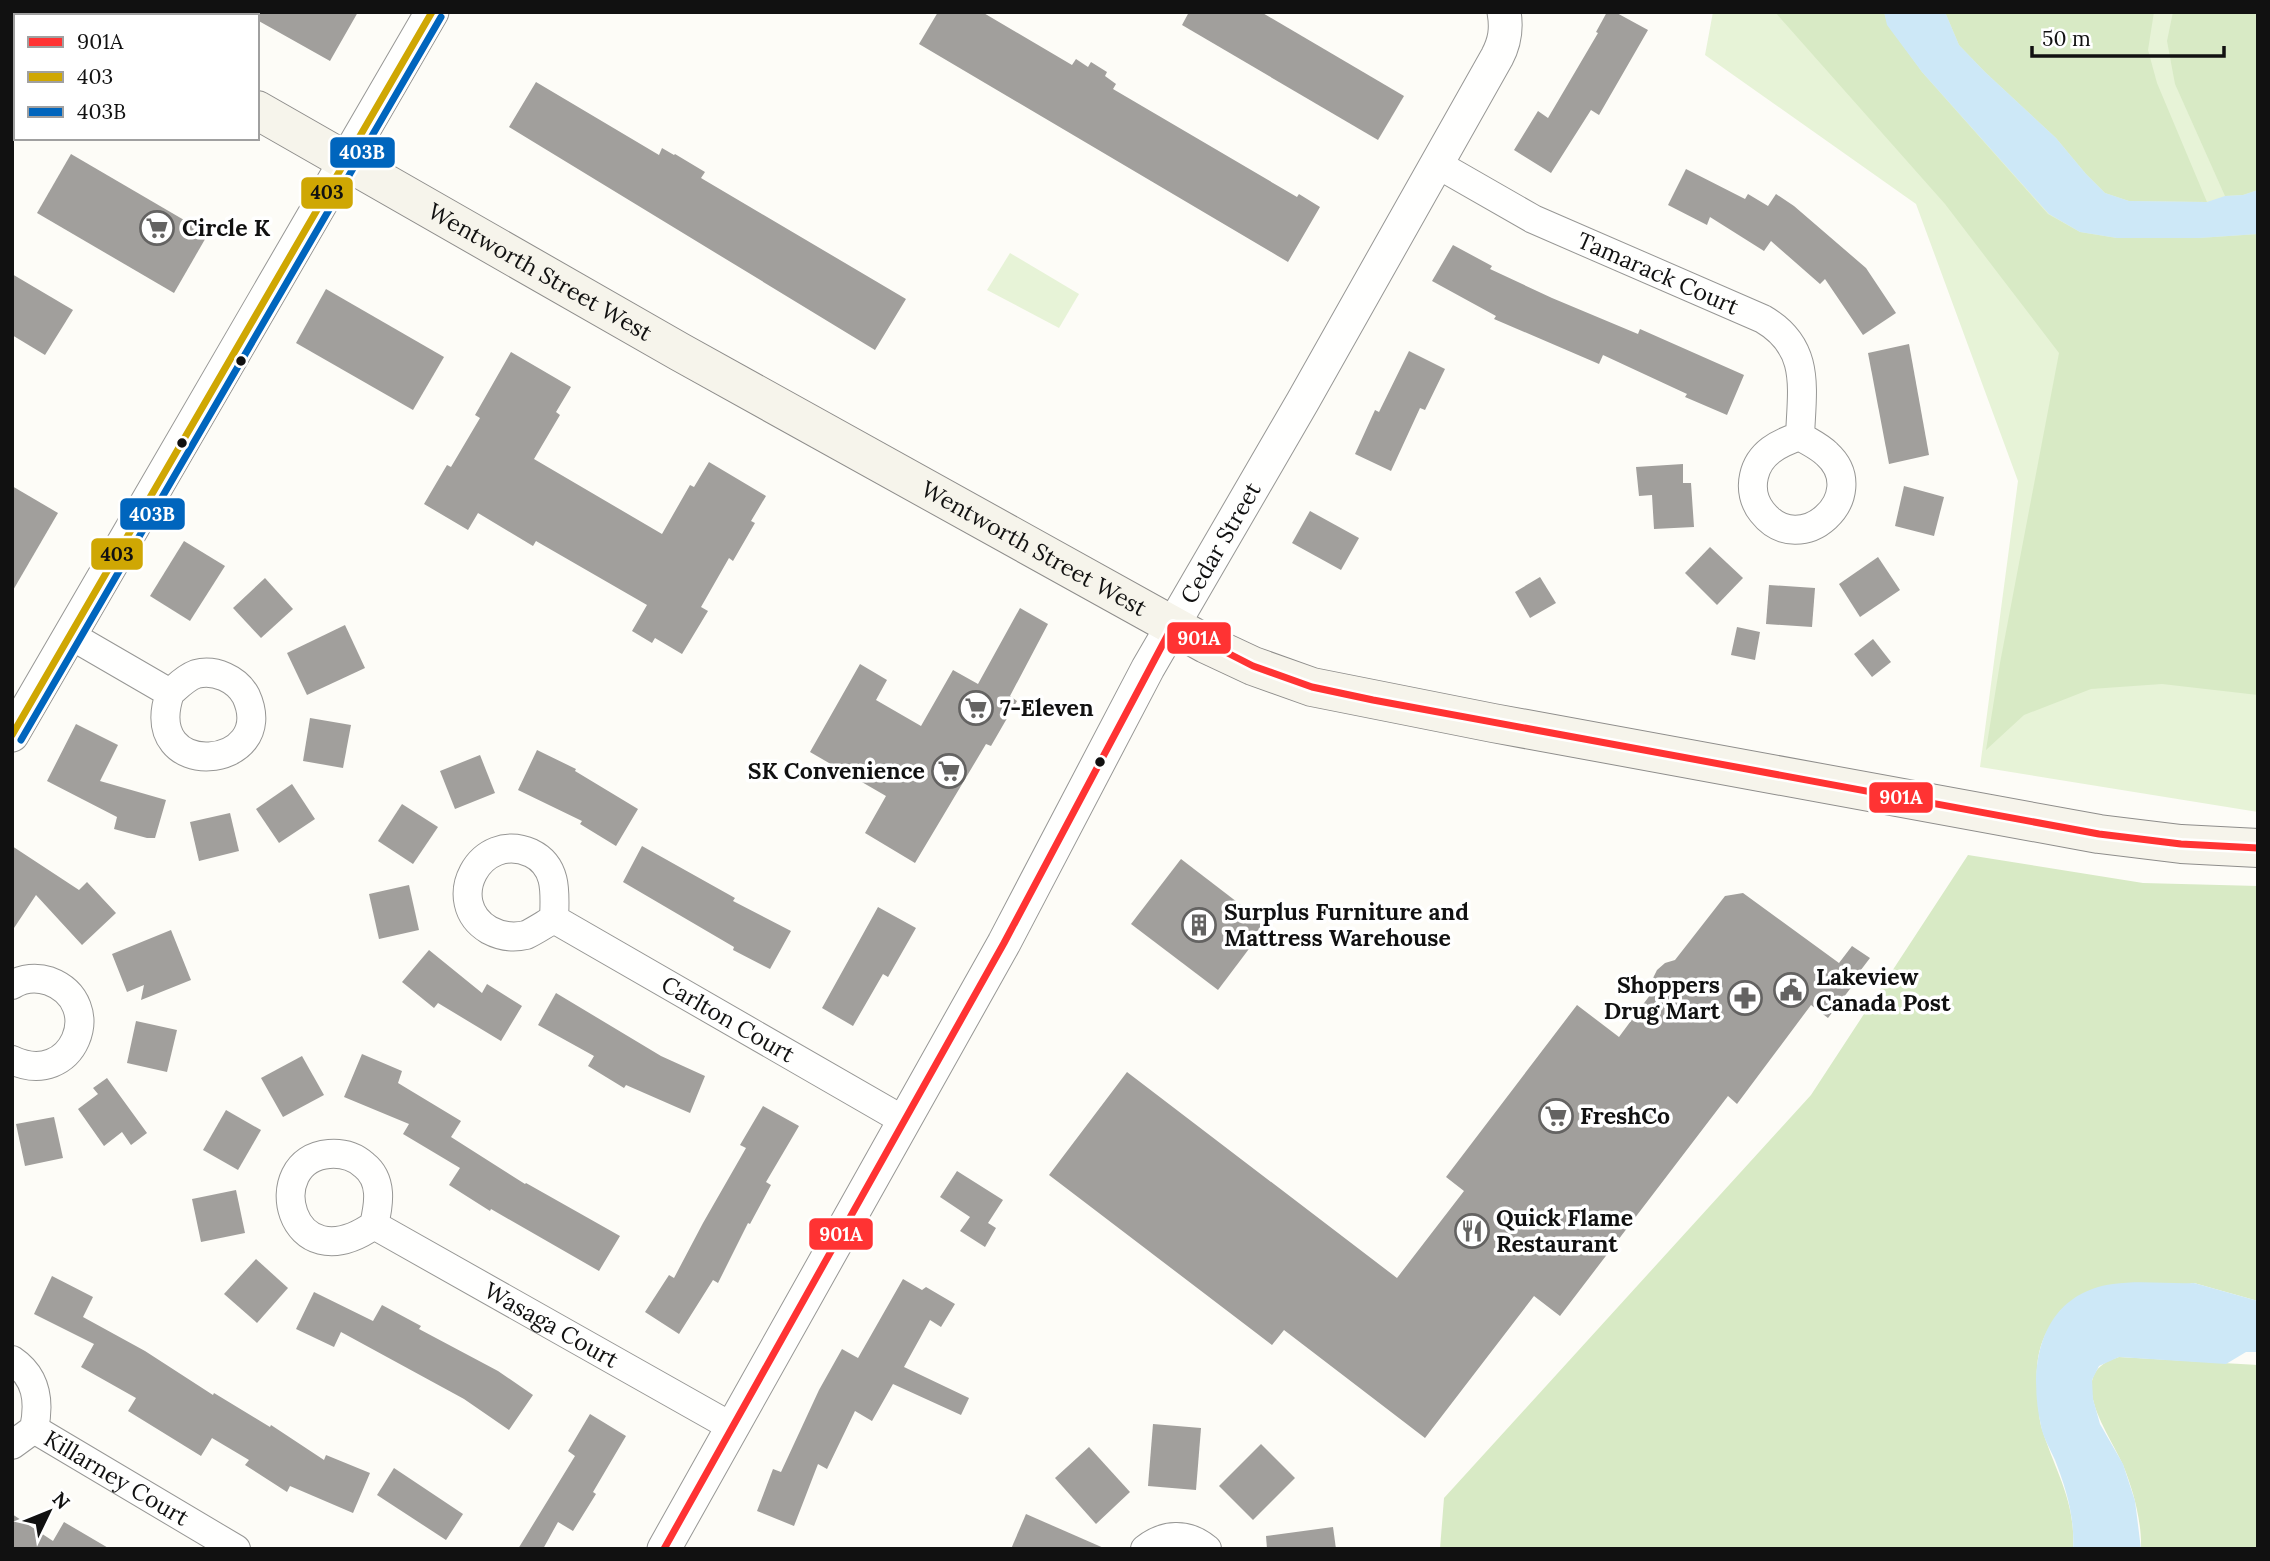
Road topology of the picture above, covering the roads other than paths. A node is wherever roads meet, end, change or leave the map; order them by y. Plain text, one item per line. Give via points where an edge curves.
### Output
1 (432, 12) edge
2 (1504, 13) edge
3 (259, 111) edge
4 (345, 162) junction
5 (1437, 164) junction
6 (1800, 436) dead end
7 (1172, 625) junction
8 (70, 635) junction
9 (170, 693) dead end
10 (12, 735) edge
11 (2258, 848) edge
12 (554, 919) dead end
13 (12, 985) edge
14 (12, 1060) edge
15 (903, 1120) junction
16 (374, 1225) dead end
17 (12, 1360) edge
18 (732, 1427) junction
19 (23, 1437) edge
20 (236, 1549) edge
21 (664, 1549) edge
22 (1145, 1549) edge
23 (1207, 1549) edge

1 - 4 street
2 - 5 street, Cedar Street via 1502,48
3 - 4 main road, Wentworth Street West
4 - 7 main road, Wentworth Street West
4 - 8 street
5 - 6 street, Tamarack Court via 1533,219 1780,329 1798,357 1802,378
5 - 7 street, Cedar Street
7 - 11 main road, Wentworth Street West via 1253,666 1312,687 1373,700 2099,834
7 - 15 street, Cedar Street via 1004,943
8 - 9 street
8 - 10 street
12 - 15 street, Carlton Court
13 - 14 street via 30,978 57,984 69,993 80,1018 74,1046 58,1060 39,1067
15 - 18 street, Cedar Street
16 - 18 street, Wasaga Court
17 - 19 street, Killarney Court via 27,1372 38,1402
18 - 21 street, Cedar Street
19 - 20 street, Killarney Court
22 - 23 street via 1172,1536 1191,1539

